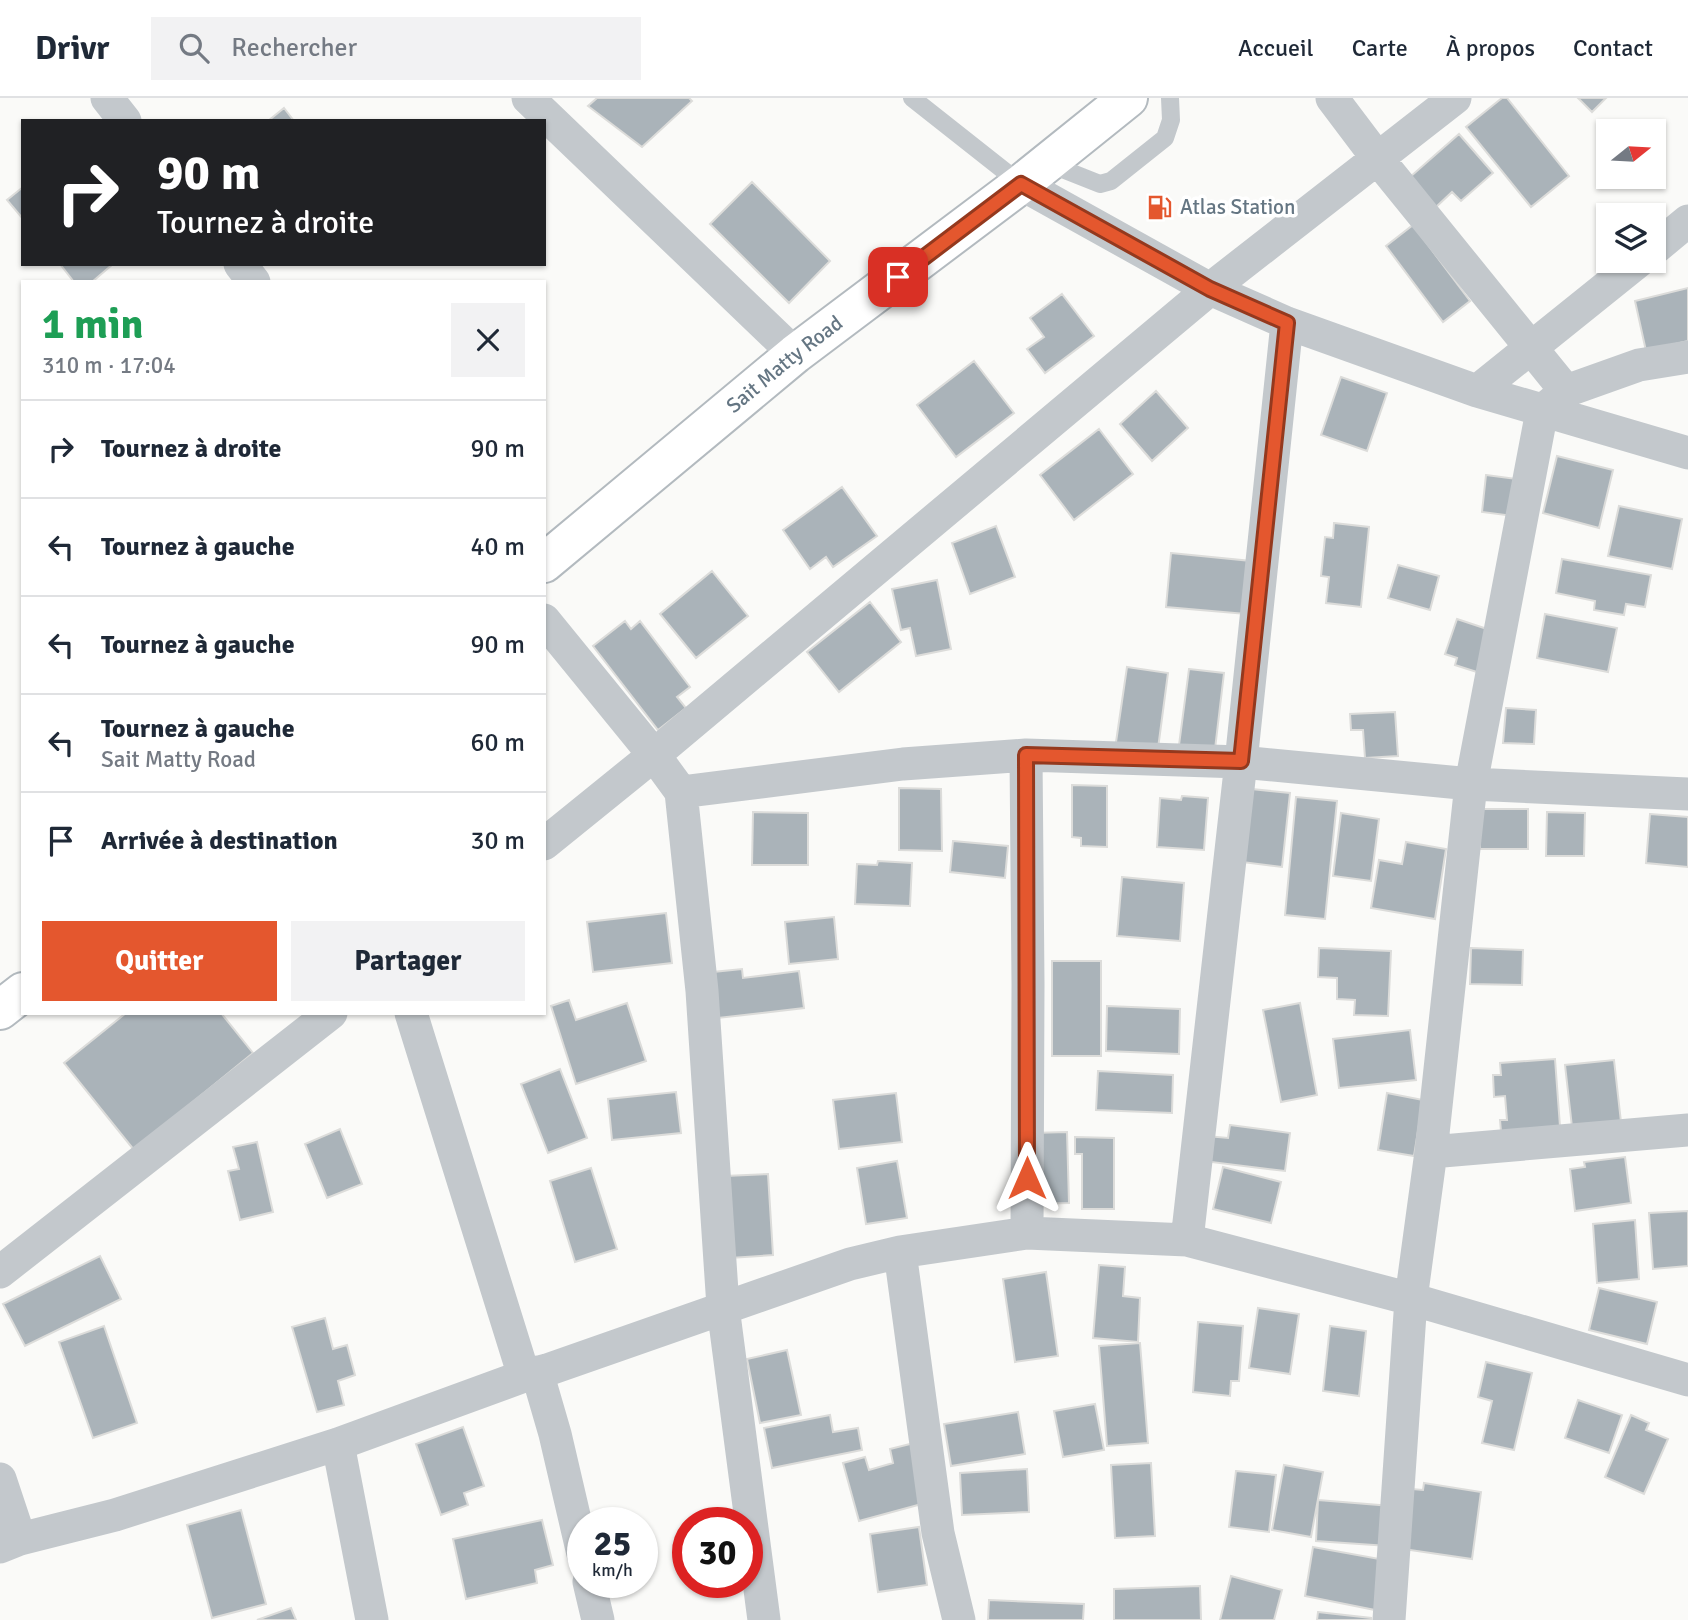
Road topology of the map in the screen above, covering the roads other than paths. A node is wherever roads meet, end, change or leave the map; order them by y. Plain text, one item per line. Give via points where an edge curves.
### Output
1 (107, 98) edge
2 (528, 98) edge
3 (912, 98) edge
4 (1128, 98) edge
5 (1170, 98) edge
6 (1332, 98) edge
7 (1455, 98) edge
8 (123, 119) edge
9 (1378, 159) junction
10 (1034, 173) junction
11 (1688, 221) edge
12 (1666, 238) edge
13 (242, 266) edge
14 (1624, 273) edge
15 (252, 280) edge
16 (1210, 289) junction
17 (1287, 323) junction
18 (1532, 347) junction
19 (795, 354) junction
20 (1688, 357) edge
21 (1477, 391) junction
22 (1554, 401) junction
23 (1688, 453) edge
24 (546, 561) edge
25 (546, 622) edge
26 (654, 755) junction
27 (1026, 755) junction
28 (1241, 761) junction
29 (1471, 784) junction
30 (681, 792) junction
31 (1688, 794) edge
32 (546, 842) edge
33 (21, 994) edge
34 (0, 1010) edge
35 (328, 1015) edge
36 (412, 1015) edge
37 (1688, 1130) edge
38 (1431, 1152) junction
39 (1027, 1233) junction
40 (1186, 1240) junction
41 (901, 1252) junction
42 (0, 1272) edge
43 (1411, 1299) junction
44 (723, 1307) junction
45 (531, 1374) junction
46 (1688, 1380) edge
47 (338, 1444) junction
48 (0, 1479) edge
49 (572, 1507) edge
50 (10, 1543) edge
51 (593, 1598) edge
52 (372, 1620) edge
53 (598, 1620) edge
54 (764, 1620) edge
55 (959, 1620) edge
56 (1389, 1620) edge

1 - 8 street
2 - 19 street
3 - 10 lane
4 - 10 street, Sait Matty Road
5 - 10 lane via 1171,120 1164,138 1111,181 1100,184
6 - 9 street
7 - 9 street
9 - 16 street
9 - 18 street
10 - 16 street
10 - 19 street, Sait Matty Road
11 - 12 street
13 - 15 street
14 - 18 street
16 - 17 street
16 - 26 street
17 - 21 street
17 - 28 street
18 - 21 street
18 - 22 street
19 - 24 street, Sait Matty Road
20 - 22 street via 1639,365
21 - 22 street
22 - 23 street
22 - 29 street
25 - 26 street
26 - 30 street
26 - 32 street
27 - 28 street
27 - 30 street via 903,764
27 - 39 street
28 - 29 street
28 - 40 street
29 - 31 street
29 - 38 street
30 - 44 street via 702,991
33 - 34 street
35 - 42 street
36 - 45 street
37 - 38 street
38 - 43 street
39 - 40 street
39 - 41 street
40 - 43 street
41 - 44 street via 850,1264
41 - 55 street via 938,1533
43 - 46 street
43 - 56 street
44 - 45 street
44 - 54 street
45 - 47 street
45 - 49 street via 555,1434
47 - 50 street via 115,1515
47 - 52 street
48 - 50 street
51 - 53 street

